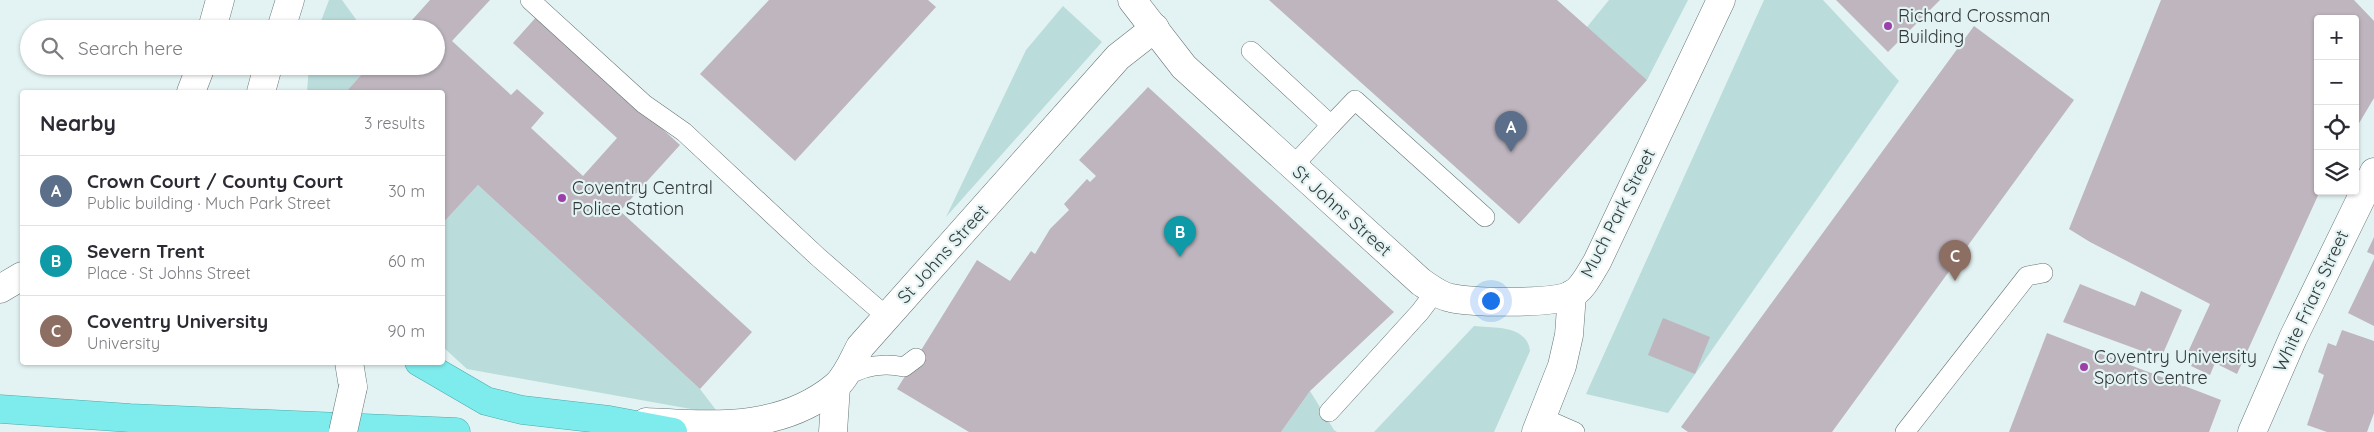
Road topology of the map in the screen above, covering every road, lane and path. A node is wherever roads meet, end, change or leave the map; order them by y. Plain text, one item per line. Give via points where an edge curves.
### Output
1 (220, 0) edge
2 (290, 0) edge
3 (530, 0) edge
4 (1132, 0) edge
5 (1721, 0) edge
6 (214, 20) edge
7 (284, 20) edge
8 (1155, 28) junction
9 (1251, 51) dead end
10 (198, 75) edge
11 (266, 75) edge
12 (192, 90) edge
13 (262, 90) edge
14 (1331, 124) junction
15 (1293, 166) junction
16 (2374, 172) edge
17 (1485, 216) dead end
18 (2043, 273) dead end
19 (20, 277) edge
20 (0, 289) edge
21 (1435, 292) junction
22 (1572, 294) junction
23 (887, 317) junction
24 (916, 358) dead end
25 (424, 365) edge
26 (351, 375) edge
27 (839, 382) junction
28 (0, 409) edge
29 (1329, 412) dead end
30 (609, 420) junction
31 (1540, 425) edge
32 (343, 432) edge
33 (456, 432) edge
34 (673, 432) edge
35 (833, 432) edge
36 (1576, 432) edge
37 (1905, 432) edge
38 (2252, 432) edge

1 - 6 street
2 - 7 street
3 - 23 lane via 644,104 684,132
4 - 8 street, St Johns Street
5 - 22 street, Much Park Street via 1597,262
8 - 15 street, St Johns Street via 1184,67
8 - 23 street, St Johns Street via 1118,57
9 - 14 lane
10 - 12 street
11 - 13 street
14 - 15 lane
14 - 17 lane via 1355,100
15 - 21 street, St Johns Street
16 - 38 street, White Friars Street via 2312,297
18 - 37 lane via 2027,276
19 - 20 street
21 - 22 street, St Johns Street via 1451,298 1483,300 1546,300
21 - 29 lane
22 - 31 street, Much Park Street via 1569,335 1562,366
23 - 27 street, St Johns Street via 860,347
24 - 27 lane via 904,368 880,364 856,370
25 - 30 highway via 486,401 522,410
26 - 32 street, bridge
27 - 30 street, St Johns Street via 811,404 770,422 736,426
27 - 35 street, St Johns Street
28 - 33 highway
30 - 34 highway
31 - 36 lane

